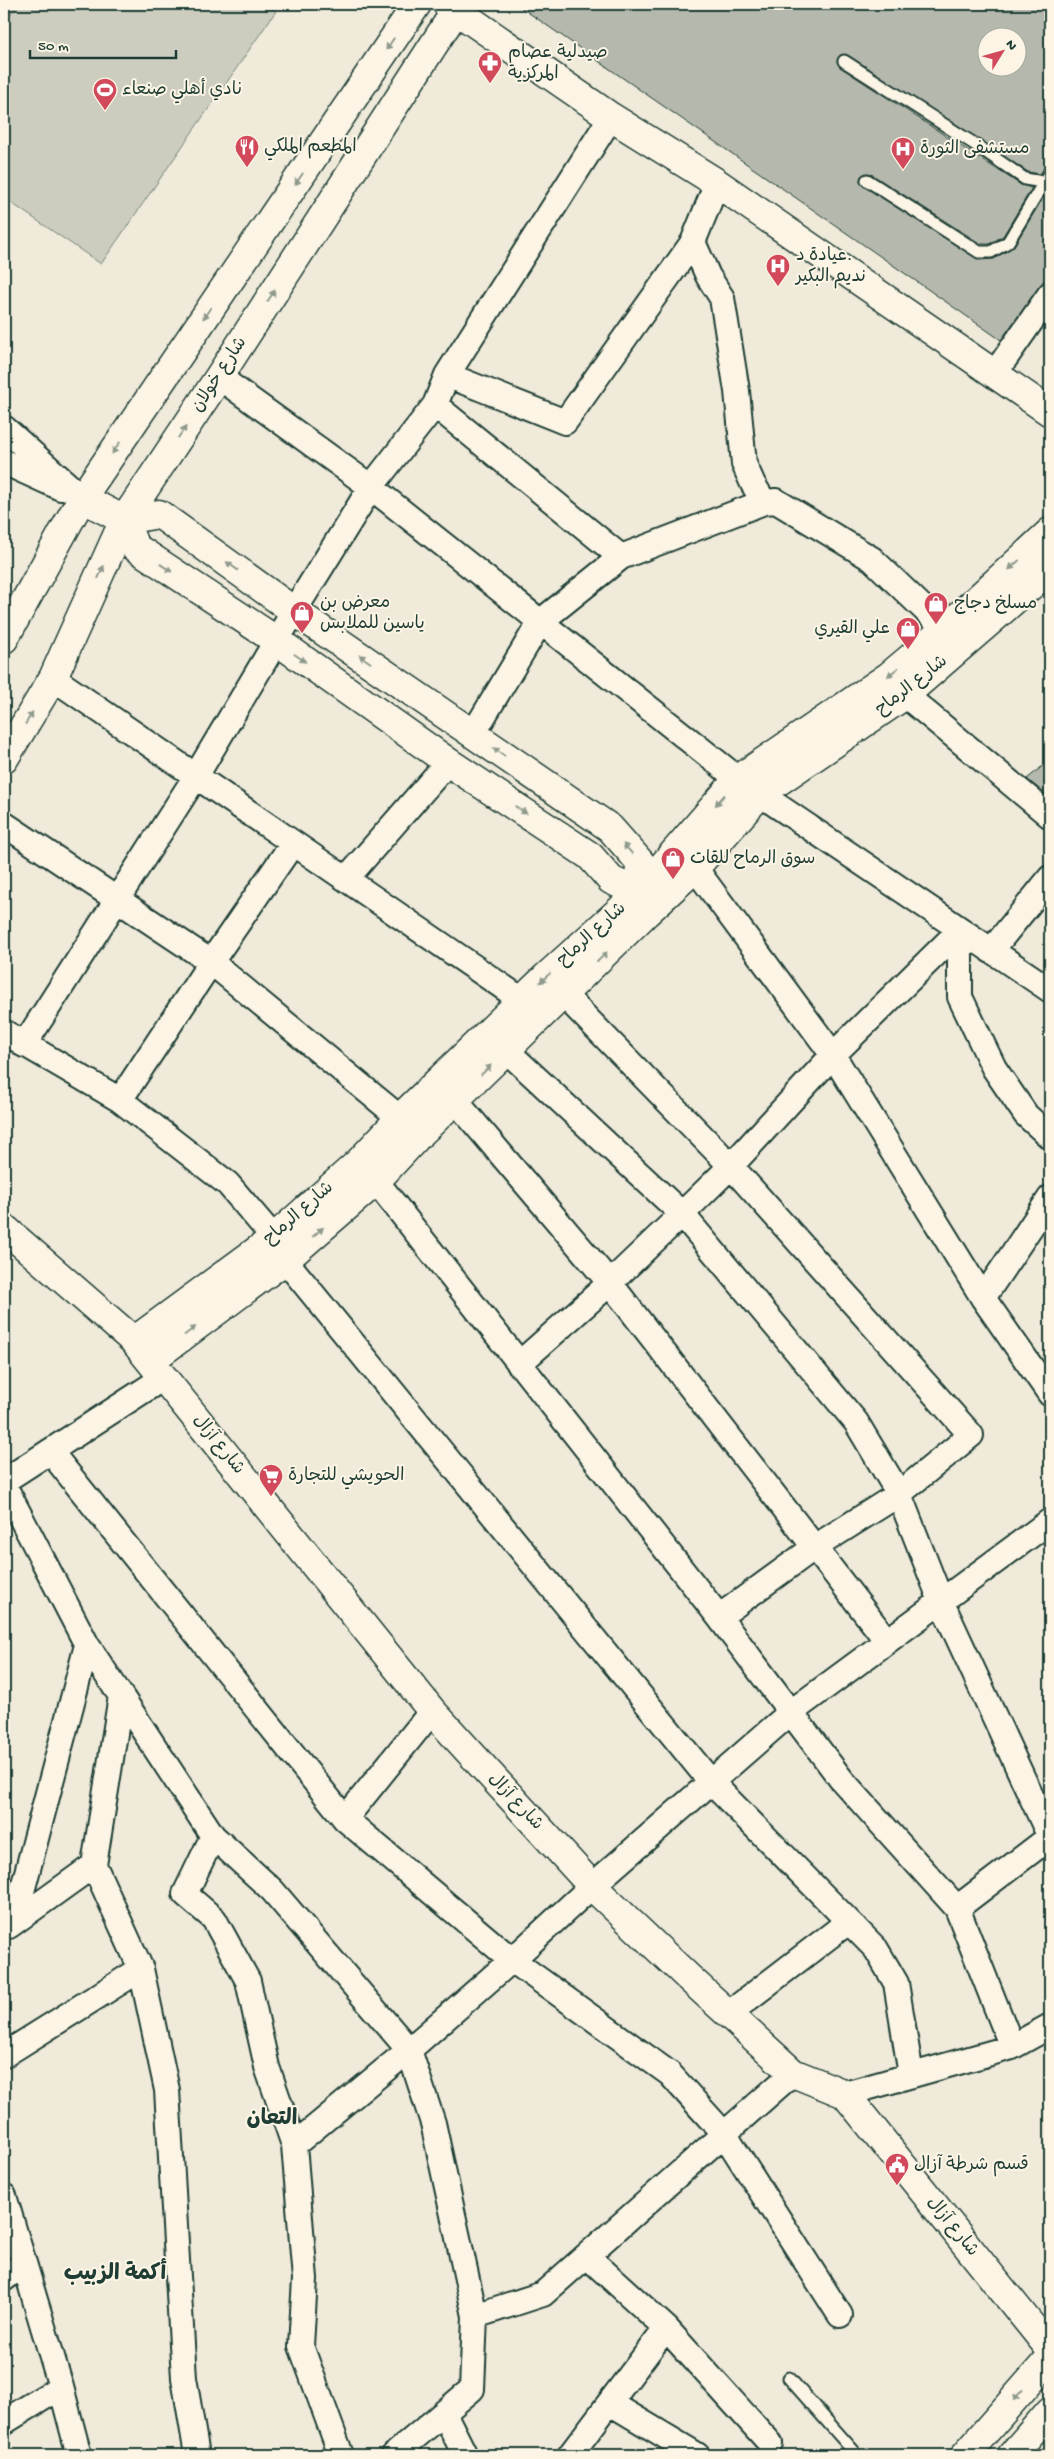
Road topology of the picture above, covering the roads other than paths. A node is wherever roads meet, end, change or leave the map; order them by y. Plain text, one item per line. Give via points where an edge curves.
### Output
1 (417, 4) edge
2 (454, 6) edge
3 (844, 62) dead end
4 (611, 117) junction
5 (1050, 172) edge
6 (867, 180) dead end
7 (1043, 182) junction
8 (717, 184) junction
9 (693, 242) junction
10 (1050, 294) edge
11 (996, 373) junction
12 (447, 375) junction
13 (220, 377) junction
14 (435, 405) junction
15 (1050, 412) edge
16 (4, 428) edge
17 (4, 462) edge
18 (371, 487) junction
19 (82, 498) junction
20 (764, 502) junction
21 (124, 520) junction
22 (1050, 532) edge
23 (621, 557) junction
24 (1050, 569) edge
25 (294, 611) junction
26 (540, 622) junction
27 (945, 629) junction
28 (4, 640) edge
29 (277, 642) junction
30 (53, 678) junction
31 (906, 695) junction
32 (473, 734) junction
33 (4, 759) edge
34 (448, 762) junction
35 (196, 776) junction
36 (749, 786) junction
37 (1050, 816) edge
38 (4, 824) edge
39 (293, 843) junction
40 (695, 868) junction
41 (1050, 878) edge
42 (346, 879) junction
43 (118, 898) junction
44 (642, 903) junction
45 (960, 930) junction
46 (991, 950) junction
47 (211, 962) junction
48 (1050, 990) edge
49 (564, 995) junction
50 (533, 1008) junction
51 (4, 1032) edge
52 (24, 1045) junction
53 (506, 1050) junction
54 (833, 1055) junction
55 (120, 1100) junction
56 (455, 1100) junction
57 (409, 1127) junction
58 (1050, 1137) edge
59 (731, 1166) junction
60 (376, 1181) junction
61 (1050, 1198) edge
62 (682, 1214) junction
63 (4, 1228) edge
64 (280, 1249) junction
65 (610, 1283) junction
66 (983, 1298) junction
67 (149, 1360) junction
68 (519, 1364) junction
69 (1049, 1389) edge
70 (50, 1451) junction
71 (4, 1481) edge
72 (4, 1485) edge
73 (899, 1494) junction
74 (1050, 1520) edge
75 (815, 1547) junction
76 (941, 1601) junction
77 (719, 1617) junction
78 (887, 1641) junction
79 (87, 1645) junction
80 (121, 1696) junction
81 (432, 1711) junction
82 (790, 1713) junction
83 (711, 1782) junction
84 (345, 1819) junction
85 (213, 1836) junction
86 (1050, 1837) edge
87 (94, 1864) junction
88 (592, 1886) junction
89 (957, 1908) junction
90 (848, 1922) junction
91 (9, 1926) edge
92 (512, 1960) junction
93 (140, 1969) junction
94 (728, 2014) junction
95 (1050, 2026) edge
96 (1012, 2047) junction
97 (410, 2050) junction
98 (4, 2055) edge
99 (793, 2073) junction
100 (911, 2076) junction
101 (845, 2094) junction
102 (725, 2135) junction
103 (294, 2145) junction
104 (4, 2201) edge
105 (587, 2256) junction
106 (24, 2263) junction
107 (4, 2279) edge
108 (840, 2315) dead end
109 (476, 2316) junction
110 (666, 2328) junction
111 (1050, 2349) edge
112 (1050, 2358) edge
113 (789, 2378) dead end
114 (61, 2387) junction
115 (610, 2403) junction
116 (1050, 2411) edge
117 (444, 2412) junction
118 (4, 2422) edge
119 (770, 2443) dead end
120 (1023, 2452) edge
121 (79, 2455) edge
122 (197, 2455) edge
123 (341, 2455) edge
124 (394, 2455) edge
125 (465, 2455) edge
126 (570, 2455) edge
127 (697, 2455) edge
128 (857, 2455) edge
129 (965, 2455) edge

1 -> 19 street
2 - 4 street
13 -> 2 street, شارع خولان
3 - 7 lane via 1025,179
4 - 8 street
4 - 12 street
5 - 7 lane
6 - 7 lane via 979,252 991,252 1008,242
8 - 9 street
8 - 11 street
9 - 12 street via 565,422
9 - 20 street via 722,298 737,391 744,464
10 - 11 street
11 - 15 street
12 - 14 street
13 - 18 street
21 -> 13 street, شارع خولان
14 - 18 street
14 - 23 street
16 - 19 street
17 - 19 street
18 - 25 street
18 - 26 street
19 - 21 street
19 - 28 street
20 - 23 street
20 - 27 street via 776,501 872,560
25 -> 21 street via 159,514
21 -> 29 street via 135,547
30 -> 21 street, شارع خولان
22 -> 27 street, شارع الرماح
23 - 26 street
24 - 31 street, شارع الرماح
25 - 29 street
32 -> 25 street
26 - 32 street
26 - 36 street
27 -> 36 street, شارع الرماح
29 -> 34 street
29 - 35 street
33 -> 30 street, شارع خولان
30 - 35 street
31 - 36 street, شارع الرماح
31 - 37 street
44 -> 32 street via 640,862 610,828
34 - 42 street
34 -> 44 street via 590,856 611,880
35 - 39 street
35 - 43 street
36 - 40 street, شارع الرماح
36 -> 44 street, شارع الرماح
36 - 45 street
38 - 43 street
39 - 42 street
39 - 47 street
40 - 44 street, شارع الرماح
40 - 54 street
41 - 46 street
42 - 50 street
43 - 47 street
43 - 52 street
49 -> 44 street, شارع الرماح
44 -> 50 street, شارع الرماح
45 - 46 street
45 - 54 street
45 - 58 street via 960,997 994,1068 1026,1115
46 - 48 street
47 - 55 street
47 - 57 street
49 - 50 street, شارع الرماح
49 - 59 street
50 - 53 street, شارع الرماح
50 - 57 street, شارع الرماح
51 - 52 street
52 - 55 street
56 -> 53 street, شارع الرماح
53 - 62 street
54 - 59 street
54 - 66 street
55 - 64 street via 228,1184
56 - 57 street, شارع الرماح
56 - 65 street
57 - 60 street, شارع الرماح
57 - 64 street, شارع الرماح via 358,1163
59 - 62 street
59 - 73 street via 972,1435
64 -> 60 street, شارع الرماح
60 - 68 street
61 - 66 street
62 - 65 street
62 - 73 street via 856,1422
63 - 67 street, شارع آزال
64 - 67 street, شارع الرماح
64 - 83 street
65 - 68 street
65 - 75 street
66 - 69 street
67 - 70 street
67 - 81 street, شارع آزال
68 - 77 street
70 - 71 street
70 - 84 street
72 - 79 street
73 - 75 street
73 - 76 street
74 - 76 street
75 - 77 street
75 - 78 street
76 - 78 street
76 - 86 street
77 - 82 street
78 - 82 street
79 - 80 street
79 - 91 street
80 - 85 street
80 - 87 street
81 - 84 street
81 - 88 street, شارع آزال
82 - 83 street
82 - 89 street via 840,1779
83 - 88 street
83 - 90 street
84 - 92 street
85 - 97 street via 272,1890
85 - 103 street via 185,1894 214,1918 248,1980 267,2067
86 - 89 street
87 - 91 street
87 - 93 street
88 - 92 street
88 - 94 street, شارع آزال
89 - 96 street
90 - 94 street
90 - 100 street via 876,1949 896,1983
92 - 97 street
92 - 102 street via 670,2074
93 - 98 street
93 - 122 street via 166,2090 184,2378
94 - 99 street, شارع آزال
95 - 96 street
96 - 100 street
97 - 103 street
97 - 109 street via 433,2123
99 - 101 street, شارع آزال
99 - 102 street
100 - 101 street
101 - 111 street, شارع آزال
102 - 105 street
102 - 108 street
103 - 123 street via 304,2279 301,2346
104 - 106 street
105 - 109 street via 543,2294
105 - 110 street
106 - 107 street
106 - 114 street
109 - 117 street via 472,2389
110 - 115 street
110 - 119 street
112 -> 129 street
113 - 128 lane
114 - 118 street
114 - 121 street
115 - 126 street
115 - 127 street
116 - 120 street
117 - 124 street
117 - 125 street

